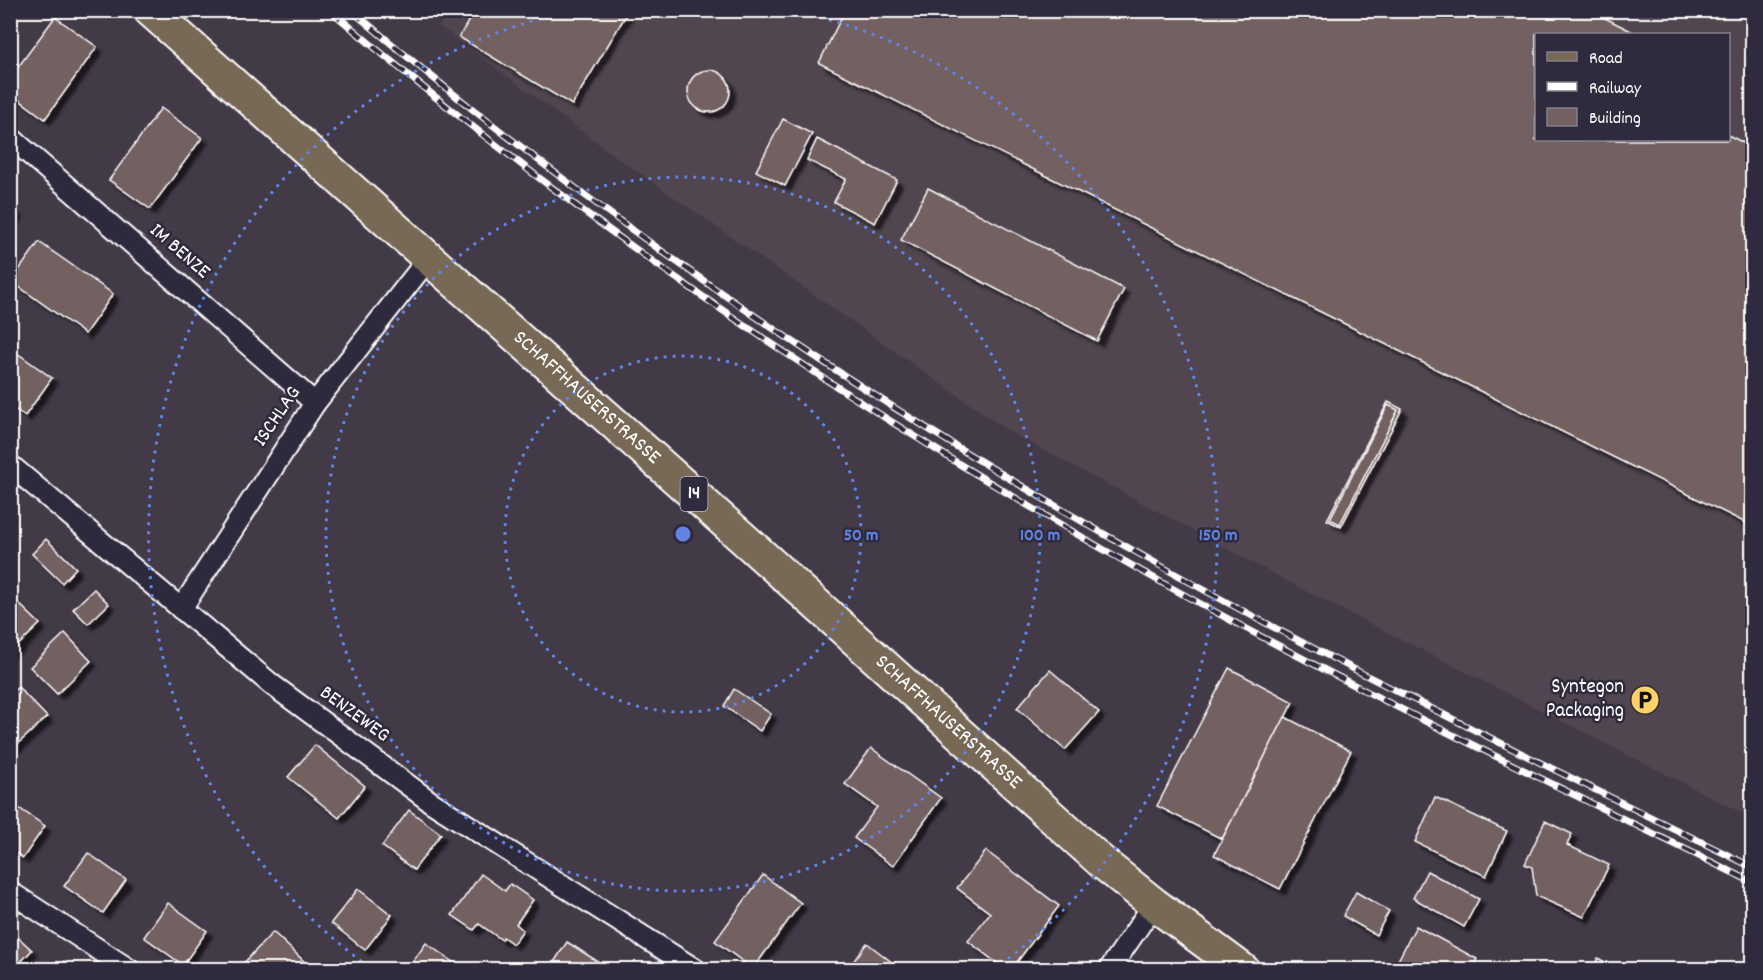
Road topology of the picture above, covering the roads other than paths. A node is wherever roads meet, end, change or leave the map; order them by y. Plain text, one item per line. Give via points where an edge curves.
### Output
1 (150, 10) edge
2 (10, 137) edge
3 (428, 259) junction
4 (315, 403) junction
5 (10, 465) edge
6 (181, 609) junction
7 (10, 892) edge
8 (1154, 904) junction
9 (130, 969) edge
10 (696, 969) edge
11 (1109, 969) edge
12 (1243, 969) edge

1 - 3 main road, SCHAFFHAUSERSTRASSE / 14
2 - 4 street, IM BENZE
3 - 4 street, ISCHLAG
3 - 8 main road, SCHAFFHAUSERSTRASSE / 14 via 1104,864
4 - 6 street, ISCHLAG
5 - 6 street, BENZEWEG
6 - 10 street, BENZEWEG via 271,684 431,802
7 - 9 street
8 - 11 street
8 - 12 main road, SCHAFFHAUSERSTRASSE / 14

